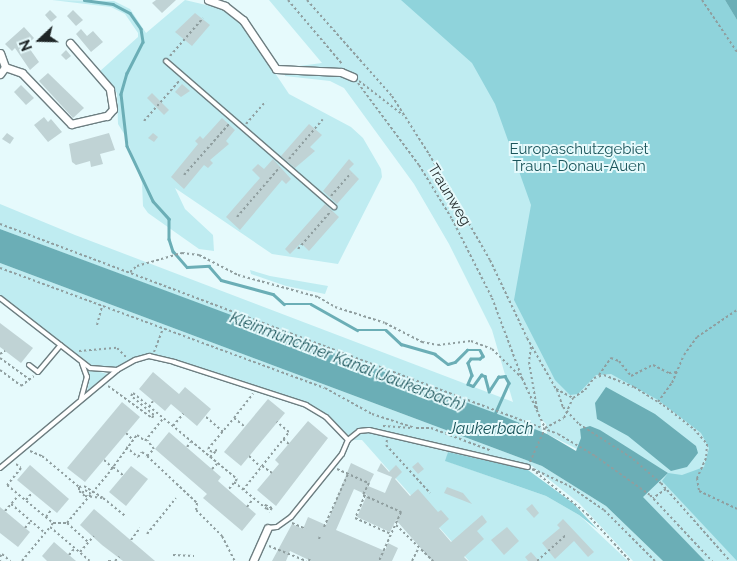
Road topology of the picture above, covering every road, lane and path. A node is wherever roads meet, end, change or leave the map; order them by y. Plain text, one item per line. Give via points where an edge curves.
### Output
1 (208, 0) edge
2 (288, 0) edge
3 (307, 0) edge
4 (702, 0) edge
5 (203, 18) dead end
6 (70, 44) dead end
7 (737, 52) edge
8 (0, 53) edge
9 (166, 61) joint
10 (5, 67) junction
11 (0, 74) edge
12 (183, 76) junction
13 (353, 77) junction
14 (266, 101) dead end
15 (404, 116) junction
16 (233, 119) junction
17 (323, 119) dead end
18 (144, 121) dead end
19 (243, 128) junction
20 (284, 164) junction
21 (351, 173) dead end
22 (184, 175) dead end
23 (327, 201) junction
24 (334, 207) joint
25 (236, 217) dead end
26 (0, 224) edge
27 (298, 249) dead end
28 (0, 268) edge
29 (129, 273) junction
30 (0, 298) edge
31 (102, 306) junction
32 (737, 310) edge
33 (97, 325) dead end
34 (163, 329) junction
35 (61, 345) junction
36 (531, 346) junction
37 (5, 351) dead end
38 (69, 352) junction
39 (0, 354) edge
40 (153, 357) junction
41 (0, 358) edge
42 (132, 361) junction
43 (82, 364) junction
44 (29, 365) dead end
45 (0, 370) edge
46 (117, 370) junction
47 (38, 372) junction
48 (677, 372) junction
49 (599, 375) junction
50 (522, 378) junction
51 (30, 380) junction
52 (103, 381) junction
53 (258, 388) junction
54 (556, 388) junction
55 (573, 398) junction
56 (80, 401) junction
57 (153, 401) dead end
58 (658, 402) junction
59 (149, 406) junction
60 (537, 412) junction
61 (567, 412) junction
62 (183, 414) dead end
63 (206, 417) dead end
64 (163, 418) junction
65 (234, 418) junction
66 (277, 422) dead end
67 (173, 426) junction
68 (245, 427) dead end
69 (415, 428) junction
70 (545, 428) junction
71 (364, 430) junction
72 (223, 432) junction
73 (126, 434) dead end
74 (387, 435) junction
75 (146, 439) junction
76 (284, 439) junction
77 (133, 440) junction
78 (348, 440) junction
79 (192, 442) junction
80 (289, 444) dead end
81 (126, 447) junction
82 (187, 447) dead end
83 (20, 450) junction
84 (498, 454) dead end
85 (147, 456) junction
86 (249, 456) dead end
87 (210, 457) junction
88 (10, 459) junction
89 (104, 460) dead end
90 (218, 463) junction
91 (262, 466) junction
92 (527, 466) junction
93 (113, 467) junction
94 (332, 467) junction
95 (0, 468) edge
96 (212, 470) dead end
97 (272, 473) dead end
98 (348, 474) junction
99 (123, 475) dead end
100 (234, 482) junction
101 (79, 487) junction
102 (228, 490) dead end
103 (243, 490) junction
104 (666, 490) junction
105 (82, 493) junction
106 (430, 493) dead end
107 (31, 494) dead end
108 (91, 494) junction
109 (19, 495) junction
110 (365, 495) junction
111 (103, 498) junction
112 (176, 498) dead end
113 (253, 498) junction
114 (653, 498) junction
115 (26, 500) junction
116 (11, 504) junction
117 (247, 507) dead end
118 (737, 509) edge
119 (51, 510) dead end
120 (5, 511) dead end
121 (269, 512) dead end
122 (125, 516) dead end
123 (46, 517) junction
124 (288, 520) junction
125 (31, 521) junction
126 (53, 523) junction
127 (66, 524) junction
128 (395, 525) junction
129 (50, 527) junction
130 (324, 527) dead end
131 (25, 528) dead end
132 (140, 528) dead end
133 (268, 528) joint
134 (306, 530) dead end
135 (45, 533) junction
136 (147, 534) dead end
137 (391, 534) junction
138 (566, 535) dead end
139 (94, 536) dead end
140 (131, 540) dead end
141 (88, 542) junction
142 (268, 545) dead end
143 (75, 548) junction
144 (279, 549) junction
145 (418, 549) junction
146 (80, 552) junction
147 (277, 552) dead end
148 (69, 555) dead end
149 (173, 555) dead end
150 (119, 556) dead end
151 (194, 556) dead end
152 (0, 559) edge
153 (300, 560) edge
154 (308, 560) edge
155 (10, 561) edge
156 (22, 561) edge
157 (90, 561) edge
158 (115, 561) edge
159 (235, 561) edge
160 (252, 561) edge
161 (378, 561) edge
162 (412, 561) edge
163 (433, 561) edge
164 (537, 561) edge
165 (630, 561) edge
166 (655, 561) edge
167 (712, 561) edge
168 (730, 561) edge

1 - 13 street via 225,6 243,20 276,69 341,72
2 - 13 path, Traunweg
3 - 15 path via 380,82
4 - 7 path
5 - 9 path
6 - 10 street via 110,89 113,109 107,116 71,124 22,73
8 - 10 street
9 - 12 lane
10 - 11 street
12 - 16 lane
12 - 18 path
13 - 15 path
13 - 50 path, Traunweg via 419,165 452,219 492,298
14 - 19 path
15 - 36 path via 490,260
16 - 19 lane
16 - 22 path
17 - 20 path
19 - 20 lane
20 - 23 lane
20 - 25 path
21 - 23 path
23 - 24 lane
24 - 27 path
26 - 29 path
28 - 31 path
29 - 50 path via 137,266 182,253 199,255 256,281 318,297 335,307 385,323 422,342 438,346 471,341 492,350
29 - 70 path
30 - 35 lane
31 - 33 path
31 - 34 path
32 - 48 path via 697,337
34 - 40 path
34 - 69 path via 325,388 372,414
35 - 38 lane
35 - 47 lane
36 - 54 path
36 - 60 path via 529,362
37 - 39 path
38 - 42 path via 117,348
38 - 43 lane
40 - 42 lane
40 - 53 lane
41 - 51 path
42 - 46 lane
43 - 46 lane via 99,370
43 - 56 lane via 87,377
44 - 47 lane
45 - 51 path via 21,386
46 - 52 lane
47 - 51 path
48 - 49 path via 669,373 653,365 631,376 619,361 611,358
48 - 58 path
49 - 55 path
49 - 58 path via 624,382
50 - 60 path, Traunweg
52 - 56 lane
52 - 59 path via 152,418 154,415 131,396 133,393
53 - 65 path
53 - 78 lane via 319,412
54 - 55 path
54 - 61 path
55 - 61 path
56 - 83 lane
57 - 59 path
58 - 118 path via 694,429 707,444 706,458 697,478 699,491
59 - 64 path
60 - 70 path, Traunweg
61 - 70 path via 561,421
61 - 104 path via 579,424 656,477
62 - 67 path
63 - 72 path
64 - 67 path
64 - 75 path
65 - 68 path
65 - 72 path
66 - 76 path via 289,432
67 - 79 path
69 - 71 path via 367,424
69 - 84 path via 431,428
70 - 92 path
70 - 114 path via 578,445
71 - 74 lane
71 - 78 lane
72 - 87 path via 208,449 212,452 217,450
73 - 77 path
74 - 92 lane
74 - 106 path via 386,445
75 - 77 path via 144,441 137,435
75 - 85 path via 154,448
76 - 80 path
76 - 91 path
77 - 81 path
78 - 94 lane
79 - 82 path
79 - 87 path
81 - 85 path via 138,457 142,452
81 - 93 path
83 - 88 lane
83 - 101 path via 42,456
85 - 159 path via 197,503 196,510 222,536
86 - 91 path
87 - 90 path
88 - 95 lane
88 - 109 path via 21,468 7,485
89 - 93 path
90 - 96 path
90 - 100 path via 237,479
91 - 97 path
91 - 103 path
92 - 165 path via 587,514
92 - 166 path via 569,486 604,510
93 - 99 path
93 - 108 path, bridge
94 - 98 path
94 - 124 lane
98 - 110 path via 369,483
98 - 130 path
100 - 102 path
100 - 103 path
101 - 105 path
101 - 111 path via 84,486
103 - 113 path
104 - 114 path
104 - 168 path
105 - 108 path, bridge via 85,490
105 - 111 path via 90,498
107 - 115 path
108 - 127 path, bridge
109 - 115 path
109 - 116 path
110 - 128 path via 401,512
110 - 137 path via 355,518
111 - 122 path
112 - 136 path
113 - 117 path
113 - 121 path via 268,510 266,503 272,508
114 - 167 path
115 - 123 path
116 - 120 path
116 - 125 path
119 - 123 path
123 - 126 path
124 - 133 lane via 278,527
124 - 134 path
125 - 131 path
125 - 135 path
126 - 127 path
126 - 129 path
127 - 141 path
128 - 137 path
128 - 145 path
129 - 135 path
129 - 143 path
132 - 140 path
133 - 160 street
135 - 156 path
137 - 161 path
138 - 164 path
139 - 141 path
141 - 146 path
142 - 144 path
143 - 146 path
143 - 148 path
144 - 147 path
144 - 153 path
145 - 162 path
145 - 163 path via 421,547
146 - 157 path
149 - 151 path
150 - 158 path
152 - 155 path via 2,554
153 - 154 path

